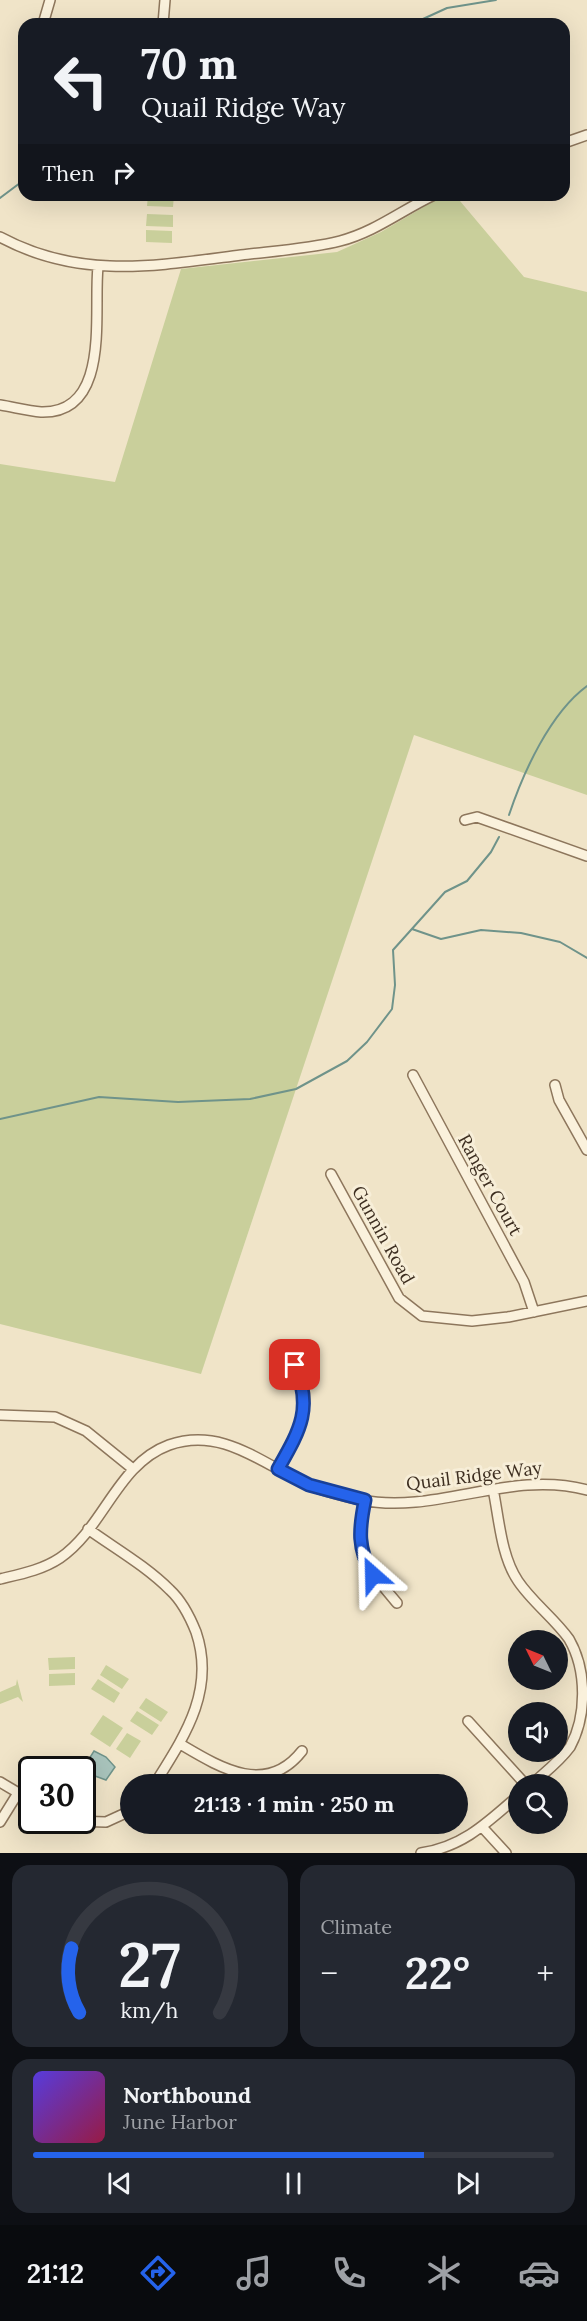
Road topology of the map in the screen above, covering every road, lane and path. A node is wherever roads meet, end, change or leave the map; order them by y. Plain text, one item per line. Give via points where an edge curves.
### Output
1 (50, 0) edge
2 (165, 0) edge
3 (46, 18) edge
4 (164, 18) edge
5 (587, 135) edge
6 (570, 141) edge
7 (424, 201) edge
8 (0, 237) edge
9 (98, 267) junction
10 (0, 405) edge
11 (465, 820) dead end
12 (587, 856) edge
13 (412, 1075) dead end
14 (555, 1085) dead end
15 (587, 1150) edge
16 (331, 1174) dead end
17 (587, 1300) edge
18 (534, 1312) junction
19 (280, 1353) dead end
20 (0, 1415) edge
21 (134, 1469) junction
22 (278, 1469) junction
23 (493, 1489) junction
24 (587, 1490) edge
25 (365, 1500) junction
26 (88, 1529) junction
27 (0, 1579) edge
28 (397, 1603) dead end
29 (468, 1721) dead end
30 (180, 1744) junction
31 (302, 1751) dead end
32 (161, 1774) edge
33 (516, 1774) edge
34 (542, 1774) edge
35 (0, 1782) edge
36 (18, 1793) joint
37 (508, 1805) edge
38 (120, 1816) edge
39 (0, 1822) edge
40 (96, 1822) edge
41 (483, 1827) junction
42 (421, 1853) edge
43 (506, 1853) edge

1 - 3 street
2 - 4 street
5 - 6 street
7 - 9 street via 377,228 341,241 184,262
8 - 9 street via 49,258
9 - 10 street via 95,365 82,393 64,408 42,412
11 - 12 street via 477,817
13 - 18 street, Ranger Court via 524,1282
14 - 15 street via 559,1100
16 - 18 street, Gunnin Road via 399,1298 410,1309 422,1316 472,1321
17 - 18 street, Gunnin Road
19 - 22 street via 295,1365 305,1396 304,1418
20 - 21 street via 55,1417 86,1431
21 - 22 street, Quail Ridge Way via 168,1445 210,1440 229,1443
21 - 26 street, Quail Ridge Way
22 - 25 street, Quail Ridge Way via 309,1485
23 - 24 street, Quail Ridge Way via 540,1482
23 - 25 street, Quail Ridge Way via 434,1500
23 - 34 street via 508,1562 517,1580 569,1639 583,1670 585,1710 572,1745
25 - 28 street via 359,1530 364,1560
26 - 27 street, Quail Ridge Way via 62,1557 46,1567
26 - 30 street via 172,1591 194,1626 203,1655 202,1689 198,1708
29 - 33 street
30 - 31 street via 227,1770 252,1775 268,1774 291,1765
30 - 32 street
35 - 36 street
36 - 39 street
37 - 41 street
38 - 40 street
41 - 42 street via 442,1850
41 - 43 street

